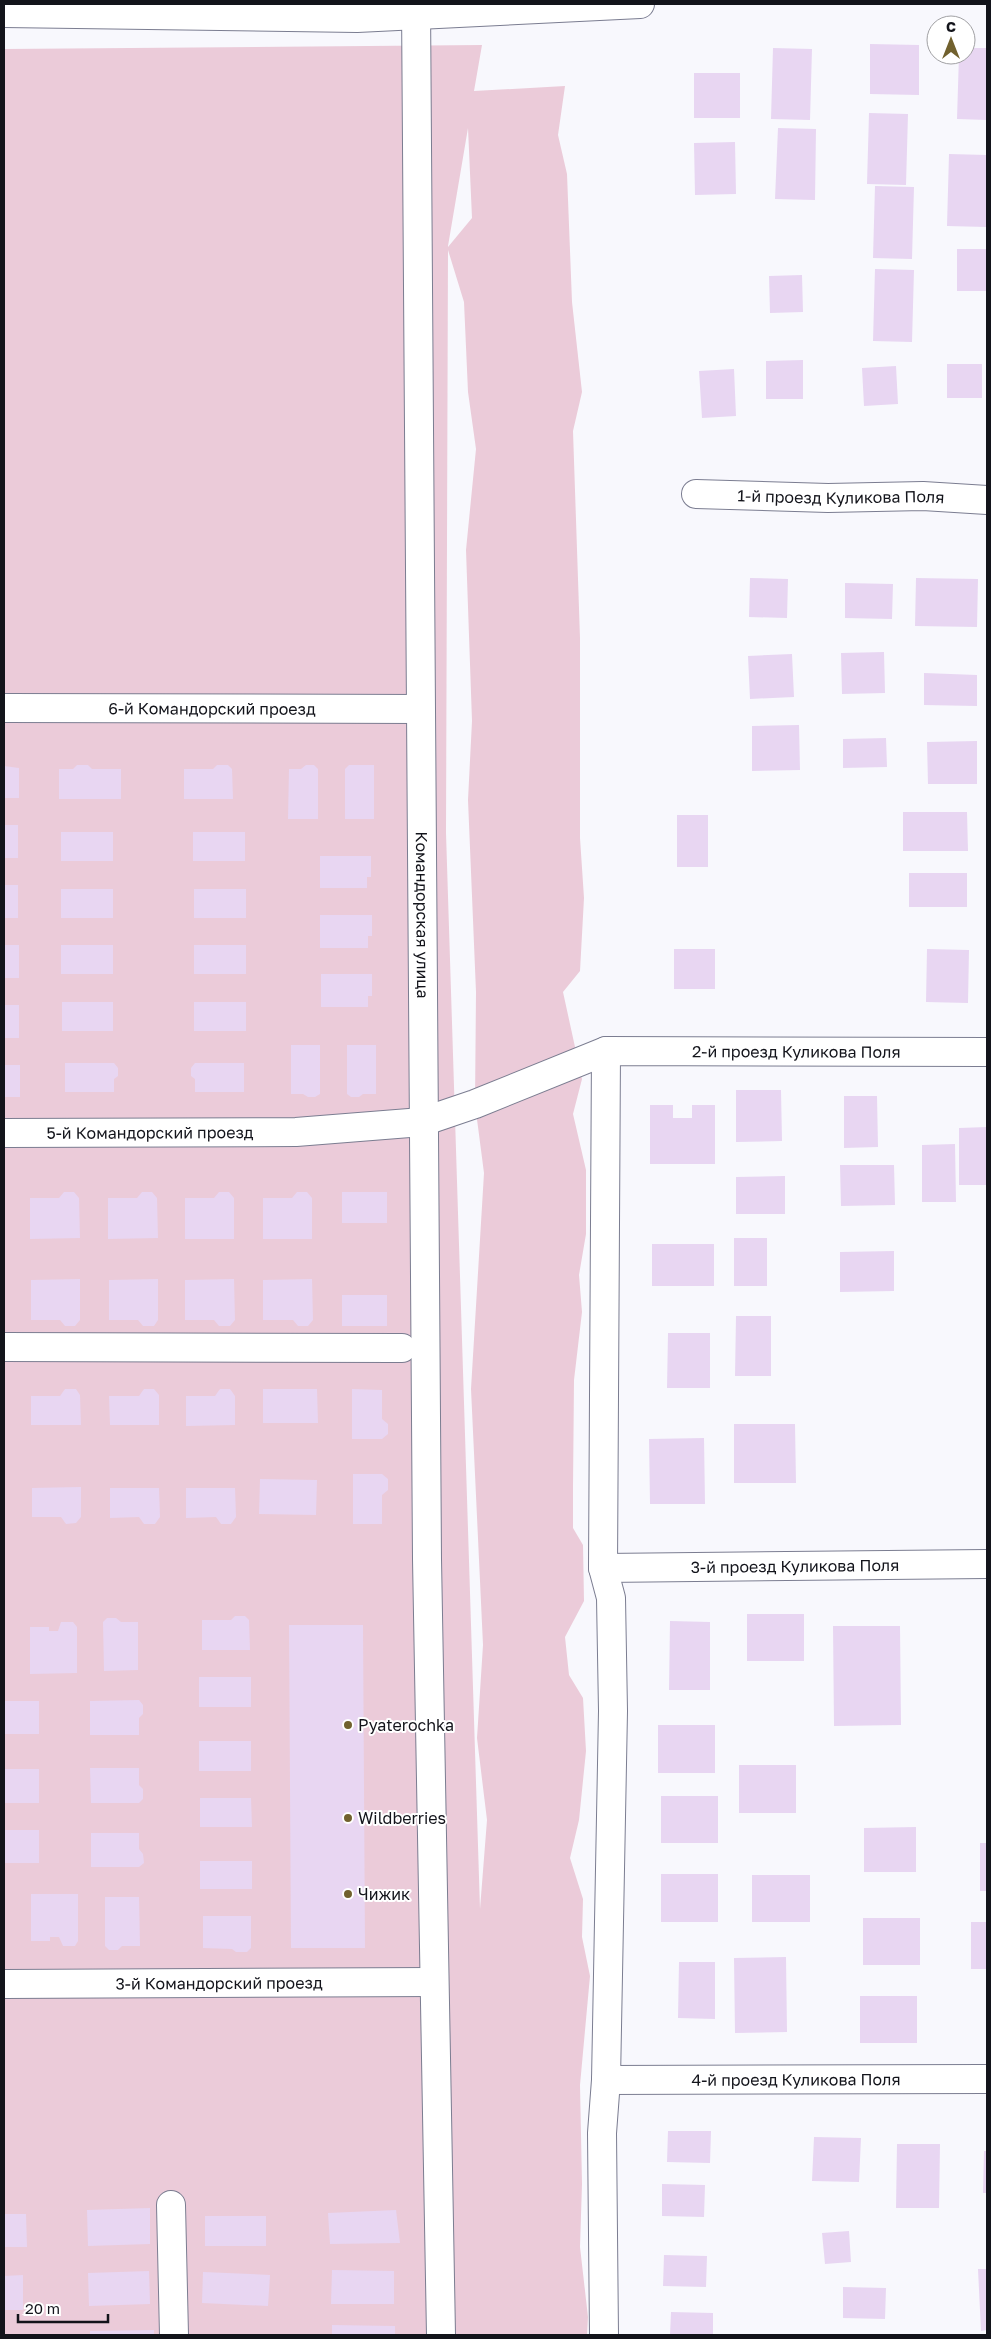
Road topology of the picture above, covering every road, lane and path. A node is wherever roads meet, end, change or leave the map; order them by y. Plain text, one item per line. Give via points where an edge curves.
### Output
1 (640, 4) edge
2 (416, 9) edge
3 (4, 13) edge
4 (696, 494) dead end
5 (987, 500) edge
6 (4, 708) edge
7 (420, 709) junction
8 (606, 1051) junction
9 (987, 1052) edge
10 (422, 1122) junction
11 (4, 1133) edge
12 (4, 1347) edge
13 (402, 1348) dead end
14 (987, 1564) edge
15 (603, 1568) junction
16 (434, 1982) junction
17 (4, 1984) edge
18 (987, 2078) edge
19 (606, 2080) junction
20 (171, 2204) dead end
21 (174, 2335) edge
22 (441, 2335) edge
23 (604, 2335) edge

1 - 2 street via 508,12
2 - 3 street via 357,18
2 - 7 street, Командорская улица
4 - 5 street, 1-й проезд Куликова Поля via 828,498 923,496
6 - 7 street, 6-й Командорский проезд
7 - 10 street, Командорская улица
8 - 9 street, 2-й проезд Куликова Поля
8 - 10 street, 5-й Командорский проезд
8 - 15 street
10 - 11 street, 5-й Командорский проезд via 296,1132
10 - 16 street, Командорская улица
12 - 13 street
14 - 15 street, 3-й проезд Куликова Поля
15 - 19 street via 611,1598 613,1711
16 - 17 street, 3-й Командорский проезд
16 - 22 street, Командорская улица
18 - 19 street, 4-й проезд Куликова Поля
19 - 23 street via 602,2133
20 - 21 street

